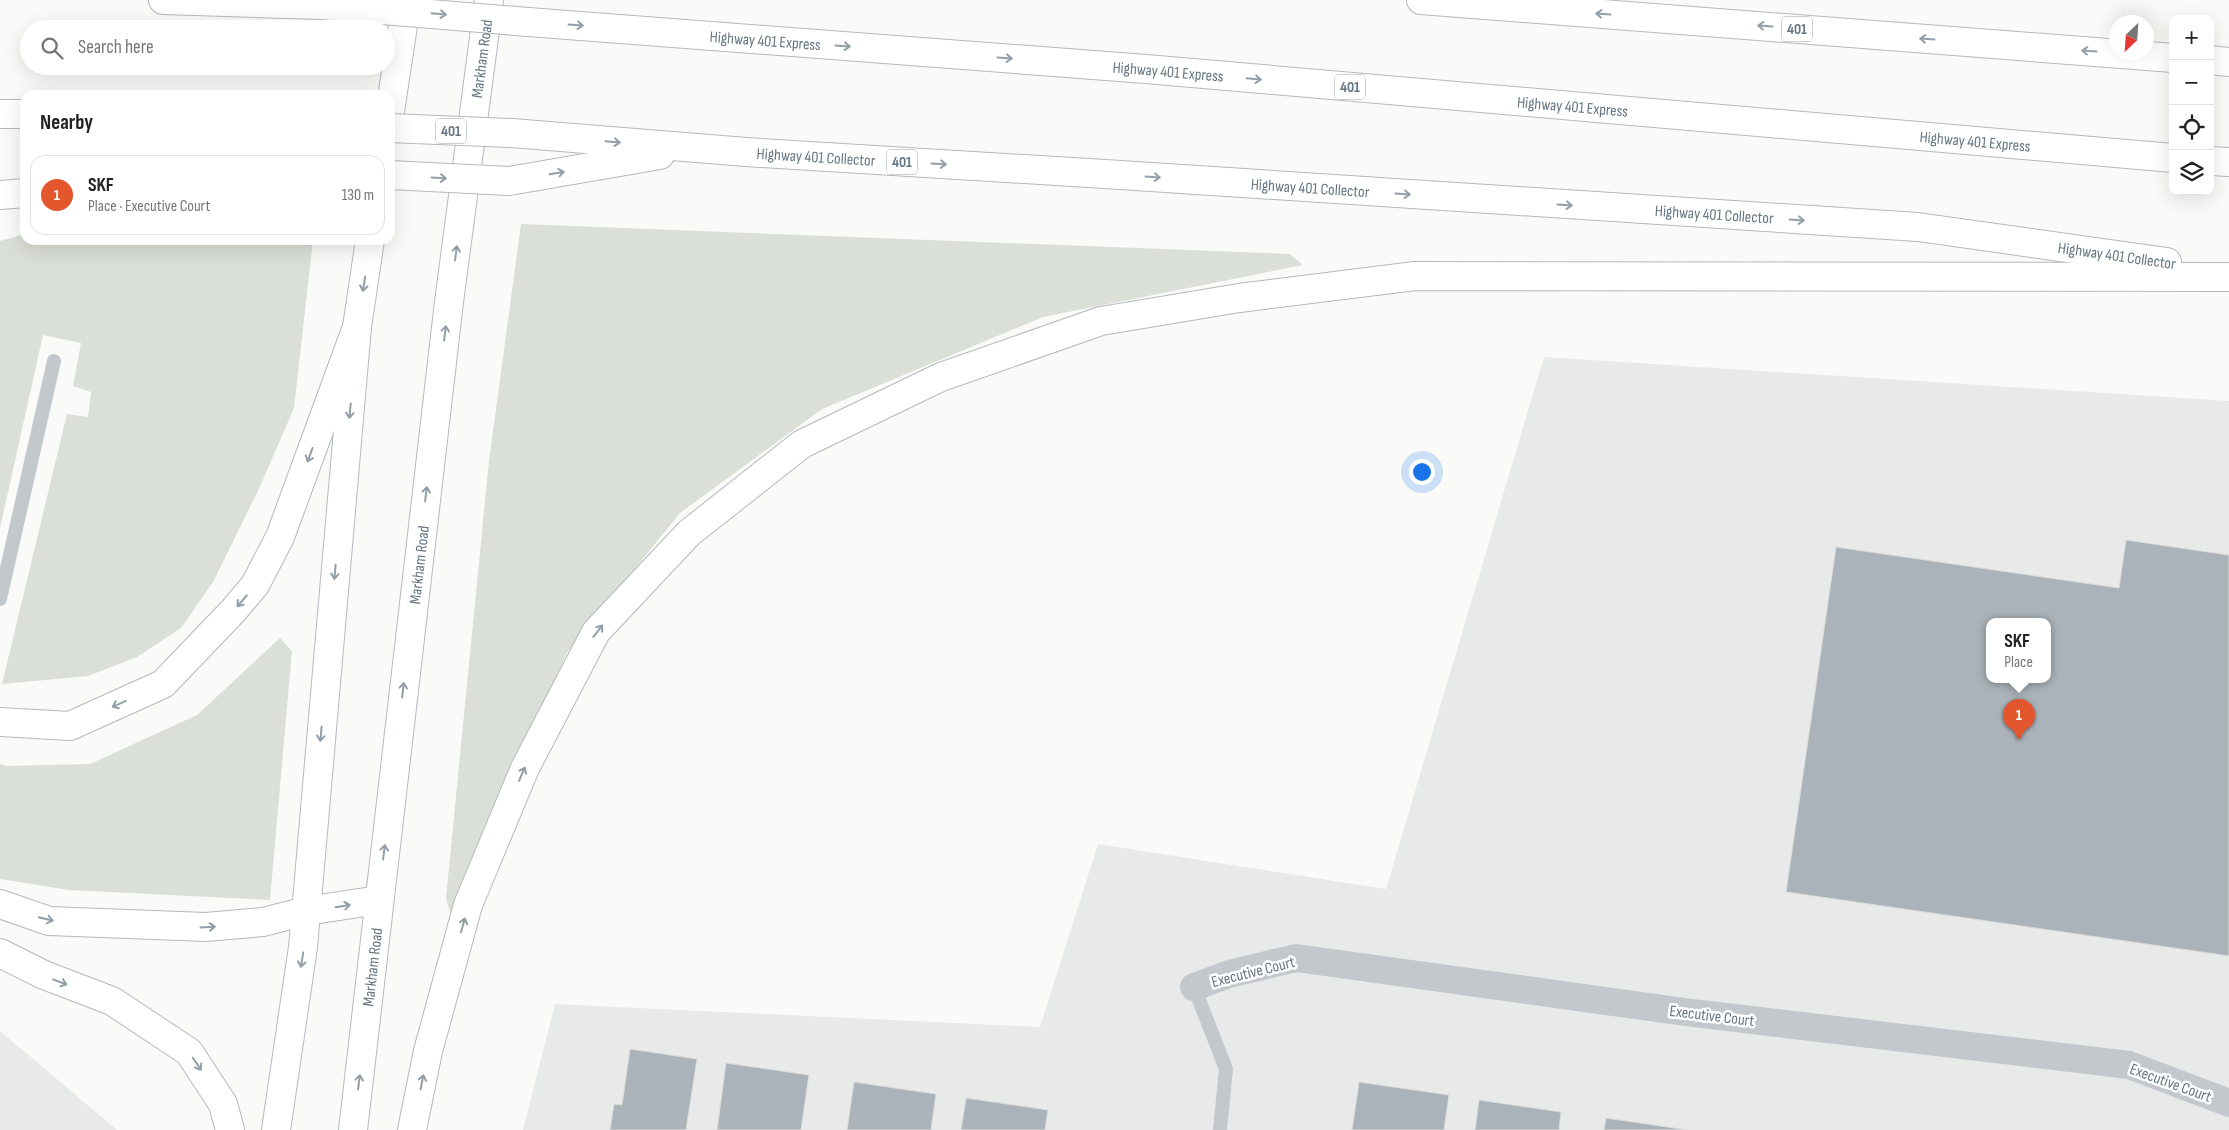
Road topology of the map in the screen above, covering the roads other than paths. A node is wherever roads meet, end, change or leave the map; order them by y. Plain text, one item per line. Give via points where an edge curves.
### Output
1 (163, 0) edge
2 (407, 0) edge
3 (489, 0) edge
4 (1421, 0) edge
5 (2169, 58) edge
6 (2214, 60) edge
7 (2229, 62) edge
8 (393, 90) edge
9 (0, 114) edge
10 (20, 114) edge
11 (395, 128) edge
12 (698, 149) junction
13 (2169, 158) edge
14 (2214, 161) edge
15 (2229, 162) edge
16 (395, 175) edge
17 (20, 193) edge
18 (0, 195) edge
19 (369, 245) edge
20 (2229, 271) edge
21 (2229, 277) edge
22 (357, 327) junction
23 (54, 361) dead end
24 (0, 599) edge
25 (0, 722) edge
26 (379, 900) junction
27 (0, 904) edge
28 (306, 911) junction
29 (0, 954) edge
30 (1194, 987) joint
31 (2229, 1103) edge
32 (230, 1130) edge
33 (276, 1130) edge
34 (353, 1130) edge
35 (412, 1130) edge
36 (1220, 1130) edge

1 -> 13 main road, Highway 401 Express / 401, bridge via 321,5 1166,71
2 - 8 main road
26 -> 3 main road, Markham Road via 448,311
5 -> 4 main road, 401
6 - 7 main road
9 - 10 main road
11 -> 12 main road, Highway 401 Collector / 401, bridge
16 -> 12 main road, bridge via 509,182
12 -> 20 main road, Highway 401 Collector / 401 via 1918,227
14 - 15 main road
17 - 18 main road
19 -> 22 main road
35 -> 21 main road via 428,1051 468,906 525,768 596,632 690,533 802,444 941,377 1101,321 1239,298 1415,276
22 -> 25 main road via 280,537 255,585 233,611 163,684 70,726
22 -> 28 main road
23 - 24 lane
28 -> 26 main road
34 -> 26 main road, Markham Road
27 -> 28 main road via 49,921 206,927 263,922
28 -> 33 main road via 304,947
29 -> 32 main road via 112,1001 189,1052 223,1104
30 - 31 street, Executive Court via 1229,974 1296,958 1685,1012 2129,1065
30 - 36 lane via 1226,1069

